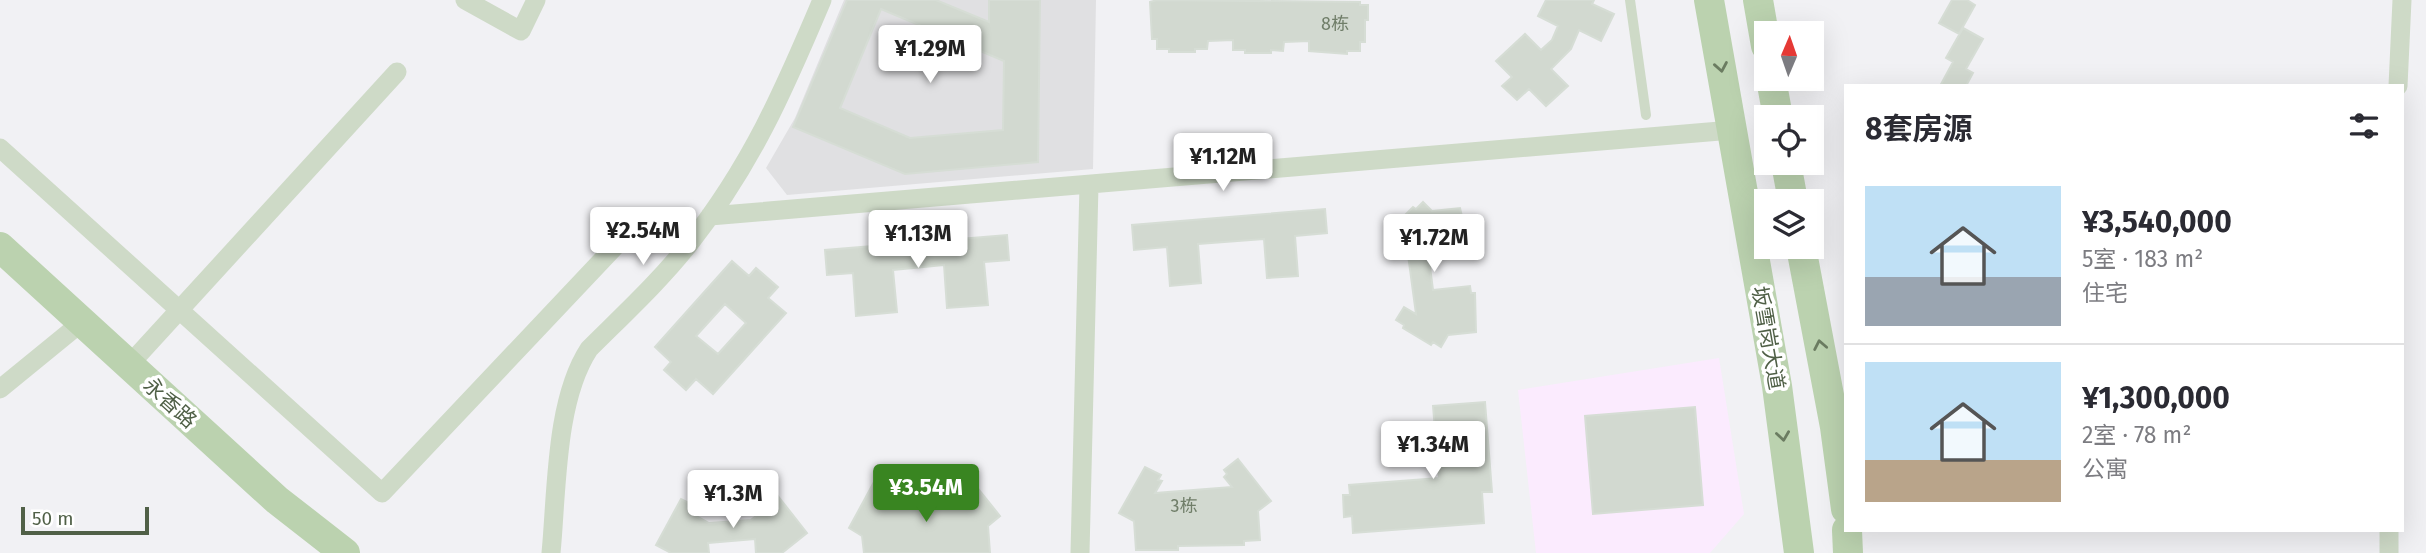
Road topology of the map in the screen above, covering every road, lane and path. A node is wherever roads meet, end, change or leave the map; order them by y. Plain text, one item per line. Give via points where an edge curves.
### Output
1 (465, 0) edge
2 (536, 0) edge
3 (822, 0) edge
4 (1630, 0) edge
5 (1709, 0) edge
6 (1758, 0) edge
7 (2402, 0) edge
8 (1762, 21) edge
9 (397, 72) dead end
10 (2398, 84) edge
11 (1646, 115) dead end
12 (1732, 130) junction
13 (0, 148) edge
14 (1089, 185) junction
15 (710, 216) junction
16 (624, 237) dead end
17 (0, 247) edge
18 (1803, 259) edge
19 (0, 271) edge
20 (180, 310) junction
21 (75, 328) junction
22 (129, 365) junction
23 (0, 389) edge
24 (1844, 494) edge
25 (1847, 532) edge
26 (2389, 532) edge
27 (311, 553) edge
28 (345, 553) edge
29 (551, 553) edge
30 (1080, 553) edge
31 (1799, 553) edge
32 (1848, 553) edge
33 (2389, 553) edge

1 - 2 street via 521,32
3 - 15 street via 776,109
4 - 11 lane
5 -> 12 main road, 坂雪岗大道
6 - 8 main road
7 - 10 street
9 - 20 street
12 - 14 street
12 -> 31 main road, 坂雪岗大道 via 1777,386
13 - 20 street
14 - 15 street
14 - 30 street
15 - 29 street via 662,277 589,349 578,367 566,407
16 - 20 street via 382,492
17 - 21 main road, 永香路
24 -> 18 main road
19 - 21 main road, 永香路
20 - 22 street
21 - 22 main road, 永香路
21 - 23 street
21 - 27 main road, 永香路 via 265,515
22 - 28 main road, 永香路 via 277,500
25 - 32 main road
26 - 33 street

